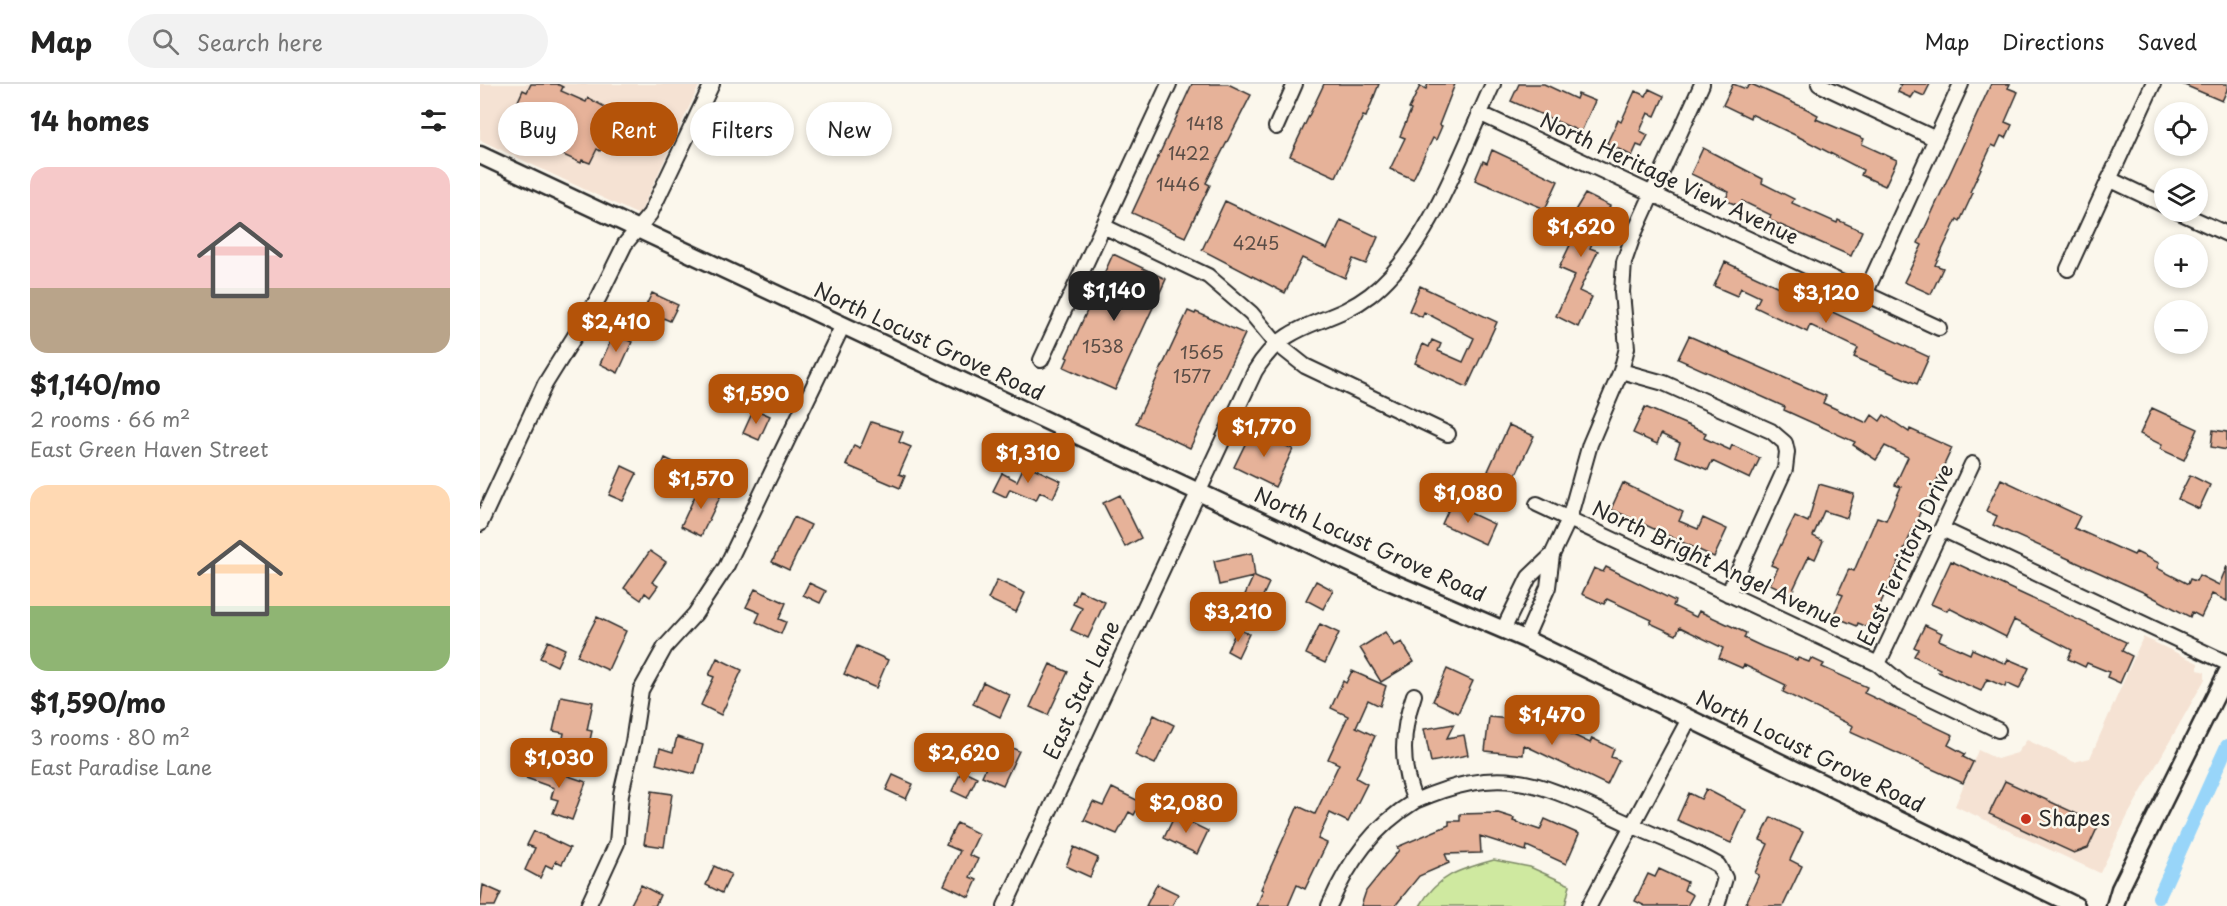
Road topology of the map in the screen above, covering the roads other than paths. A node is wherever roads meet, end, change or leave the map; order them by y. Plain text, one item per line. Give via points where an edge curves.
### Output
1 (712, 84) edge
2 (1169, 84) edge
3 (1493, 84) edge
4 (1702, 84) edge
5 (1819, 84) edge
6 (1961, 84) edge
7 (2153, 84) edge
8 (1289, 86) edge
9 (1479, 114) junction
10 (1276, 127) dead end
11 (1936, 139) junction
12 (480, 155) edge
13 (2109, 179) junction
14 (1651, 194) junction
15 (2154, 200) edge
16 (2201, 222) edge
17 (1103, 226) junction
18 (639, 228) junction
19 (2227, 234) edge
20 (2068, 269) dead end
21 (1866, 294) junction
22 (842, 327) junction
23 (1939, 328) dead end
24 (1276, 342) junction
25 (1041, 360) dead end
26 (1621, 371) junction
27 (1448, 434) dead end
28 (1972, 464) dead end
29 (1198, 491) junction
30 (1537, 504) dead end
31 (1569, 519) junction
32 (480, 524) edge
33 (1942, 529) junction
34 (1552, 555) junction
35 (1728, 594) junction
36 (1503, 630) junction
37 (1525, 639) junction
38 (2227, 663) edge
39 (1878, 664) junction
40 (2227, 673) edge
41 (1414, 695) dead end
42 (1689, 719) junction
43 (1998, 730) dead end
44 (1416, 801) junction
45 (1631, 825) junction
46 (588, 906) edge
47 (1005, 906) edge
48 (1329, 906) edge
49 (1589, 906) edge
50 (1717, 906) edge
51 (2076, 906) edge
52 (2115, 906) edge

1 - 18 street via 650,214
2 - 17 street
3 - 9 street
4 - 14 street
5 - 11 street
6 - 11 street
7 - 13 street
8 - 10 street
9 - 14 street, North Heritage View Avenue
9 - 24 street via 1408,257 1370,295
11 - 21 street
12 - 18 main road, North Locust Grove Road
13 - 15 street
13 - 20 street
14 - 21 street, North Heritage View Avenue
14 - 26 street via 1624,262 1622,292 1627,348
16 - 19 street
17 - 24 street via 1208,276 1251,313
17 - 25 street
18 - 22 main road, North Locust Grove Road
18 - 32 street via 625,244 599,297 560,356
21 - 23 street, North Heritage View Avenue
22 - 29 main road, North Locust Grove Road
22 - 46 street via 726,567 695,614 665,647 641,690 621,794 617,843
24 - 27 street via 1305,366
24 - 29 street, East Star Lane via 1255,371
26 - 31 street via 1590,444
26 - 35 street via 1683,391 1771,431 1785,444 1785,469
28 - 33 street, East Territory Drive
29 - 36 main road, North Locust Grove Road
29 - 47 street, East Star Lane
30 - 31 street, North Bright Angel Avenue
31 - 34 street
31 - 35 street, North Bright Angel Avenue
33 - 38 street
33 - 39 street, East Territory Drive
34 - 36 street via 1528,577
34 - 37 street via 1548,587
35 - 39 street, North Bright Angel Avenue
36 - 37 main road, North Locust Grove Road
37 - 42 main road, North Locust Grove Road
39 - 43 street, North Bright Angel Avenue via 1902,684
40 - 52 main road
41 - 44 street via 1403,735 1407,783
42 - 45 street
42 - 51 main road, North Locust Grove Road
44 - 45 street via 1472,781 1516,780 1559,791
44 - 48 street via 1366,840
45 - 49 street
45 - 50 street via 1707,859 1724,872 1725,886

